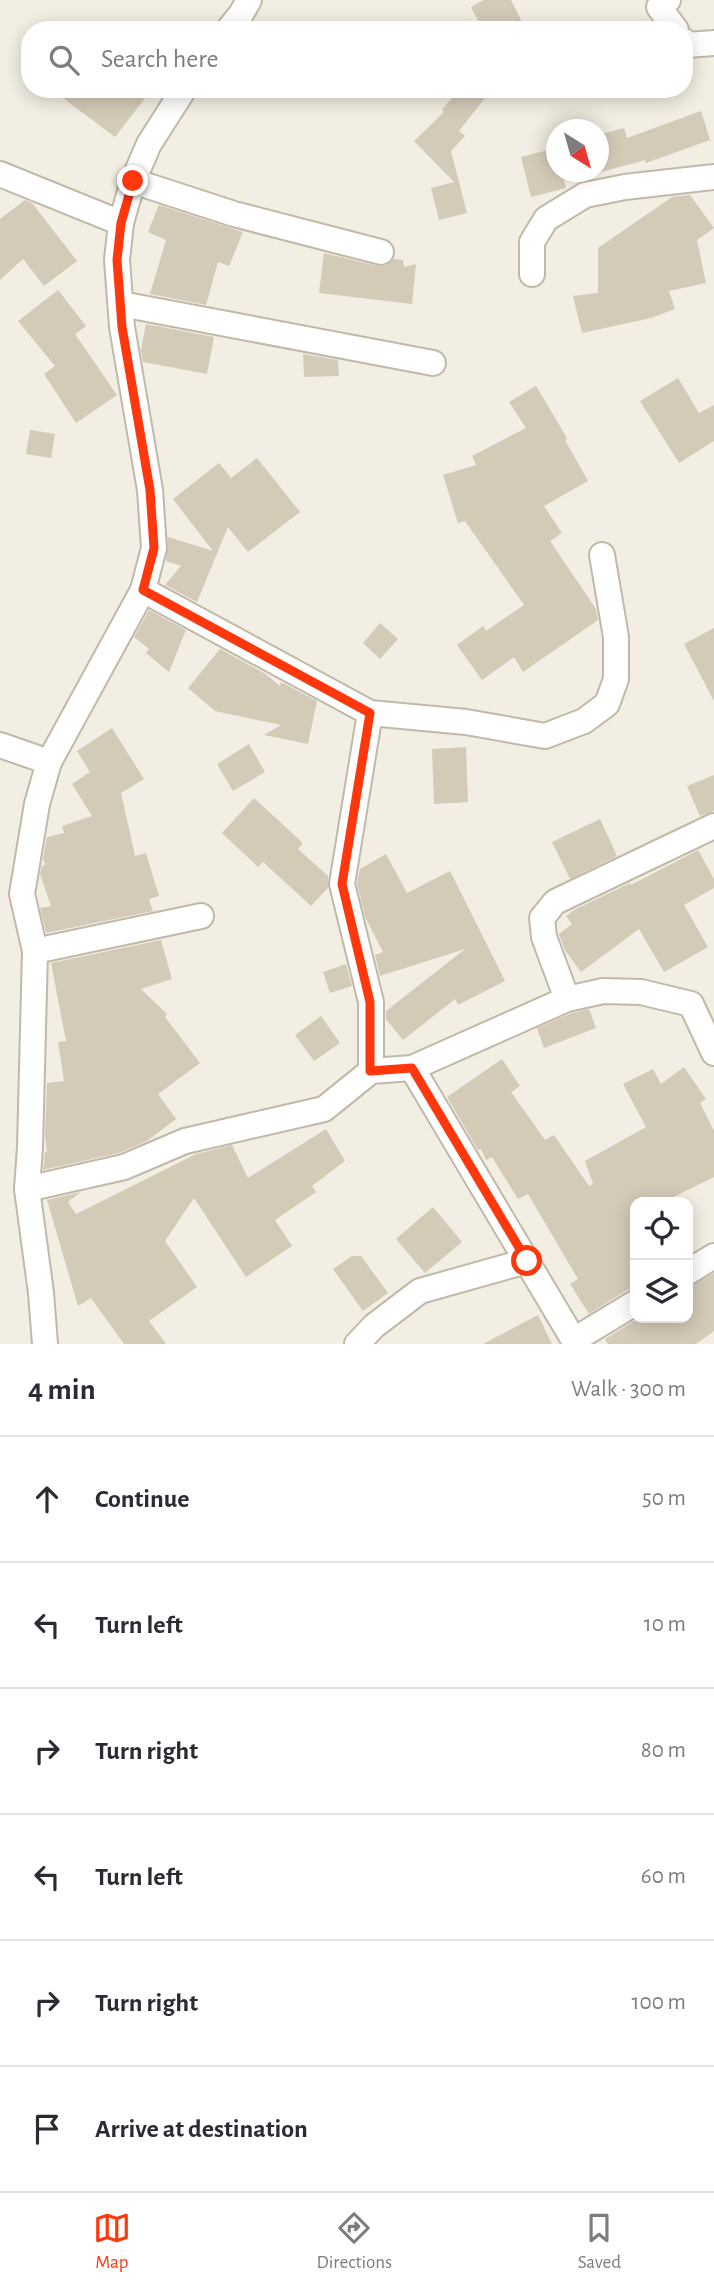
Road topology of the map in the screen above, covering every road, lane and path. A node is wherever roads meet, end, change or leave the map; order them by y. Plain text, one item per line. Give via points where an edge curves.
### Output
1 (248, 0) edge
2 (668, 0) edge
3 (235, 21) edge
4 (670, 21) edge
5 (714, 43) edge
6 (693, 45) edge
7 (178, 98) edge
8 (0, 174) edge
9 (714, 177) edge
10 (133, 181) junction
11 (121, 223) junction
12 (381, 252) dead end
13 (532, 274) dead end
14 (121, 304) junction
15 (433, 363) dead end
16 (602, 555) dead end
17 (143, 590) junction
18 (370, 713) junction
19 (0, 745) edge
20 (49, 762) junction
21 (714, 825) edge
22 (201, 916) dead end
23 (35, 951) junction
24 (567, 999) junction
25 (714, 1053) edge
26 (412, 1068) junction
27 (370, 1071) junction
28 (27, 1189) junction
29 (714, 1256) edge
30 (527, 1261) junction
31 (693, 1269) edge
32 (630, 1306) edge
33 (575, 1342) edge
34 (45, 1344) edge
35 (357, 1344) edge

1 - 3 street
2 - 4 street via 659,6
5 - 6 street
7 - 10 street via 149,144
8 - 11 street
9 - 13 street via 585,195 546,219 532,242
10 - 11 street
10 - 12 street via 234,214
11 - 14 street via 117,260
14 - 15 street
14 - 17 street via 150,490 154,548
16 - 18 street via 616,637 616,679 607,704 584,721 545,736 466,722
17 - 18 street
17 - 20 street
18 - 27 street via 342,884 370,1002
19 - 20 street
20 - 23 street via 22,894
21 - 24 street via 555,902 542,918 544,937
22 - 23 street
23 - 28 street
24 - 25 street via 603,991 641,992 691,1004
24 - 26 street
26 - 27 street
26 - 30 street
27 - 28 street via 324,1109 185,1141 124,1167
28 - 34 street
29 - 31 street
30 - 33 street
30 - 35 street via 420,1291
32 - 33 street

